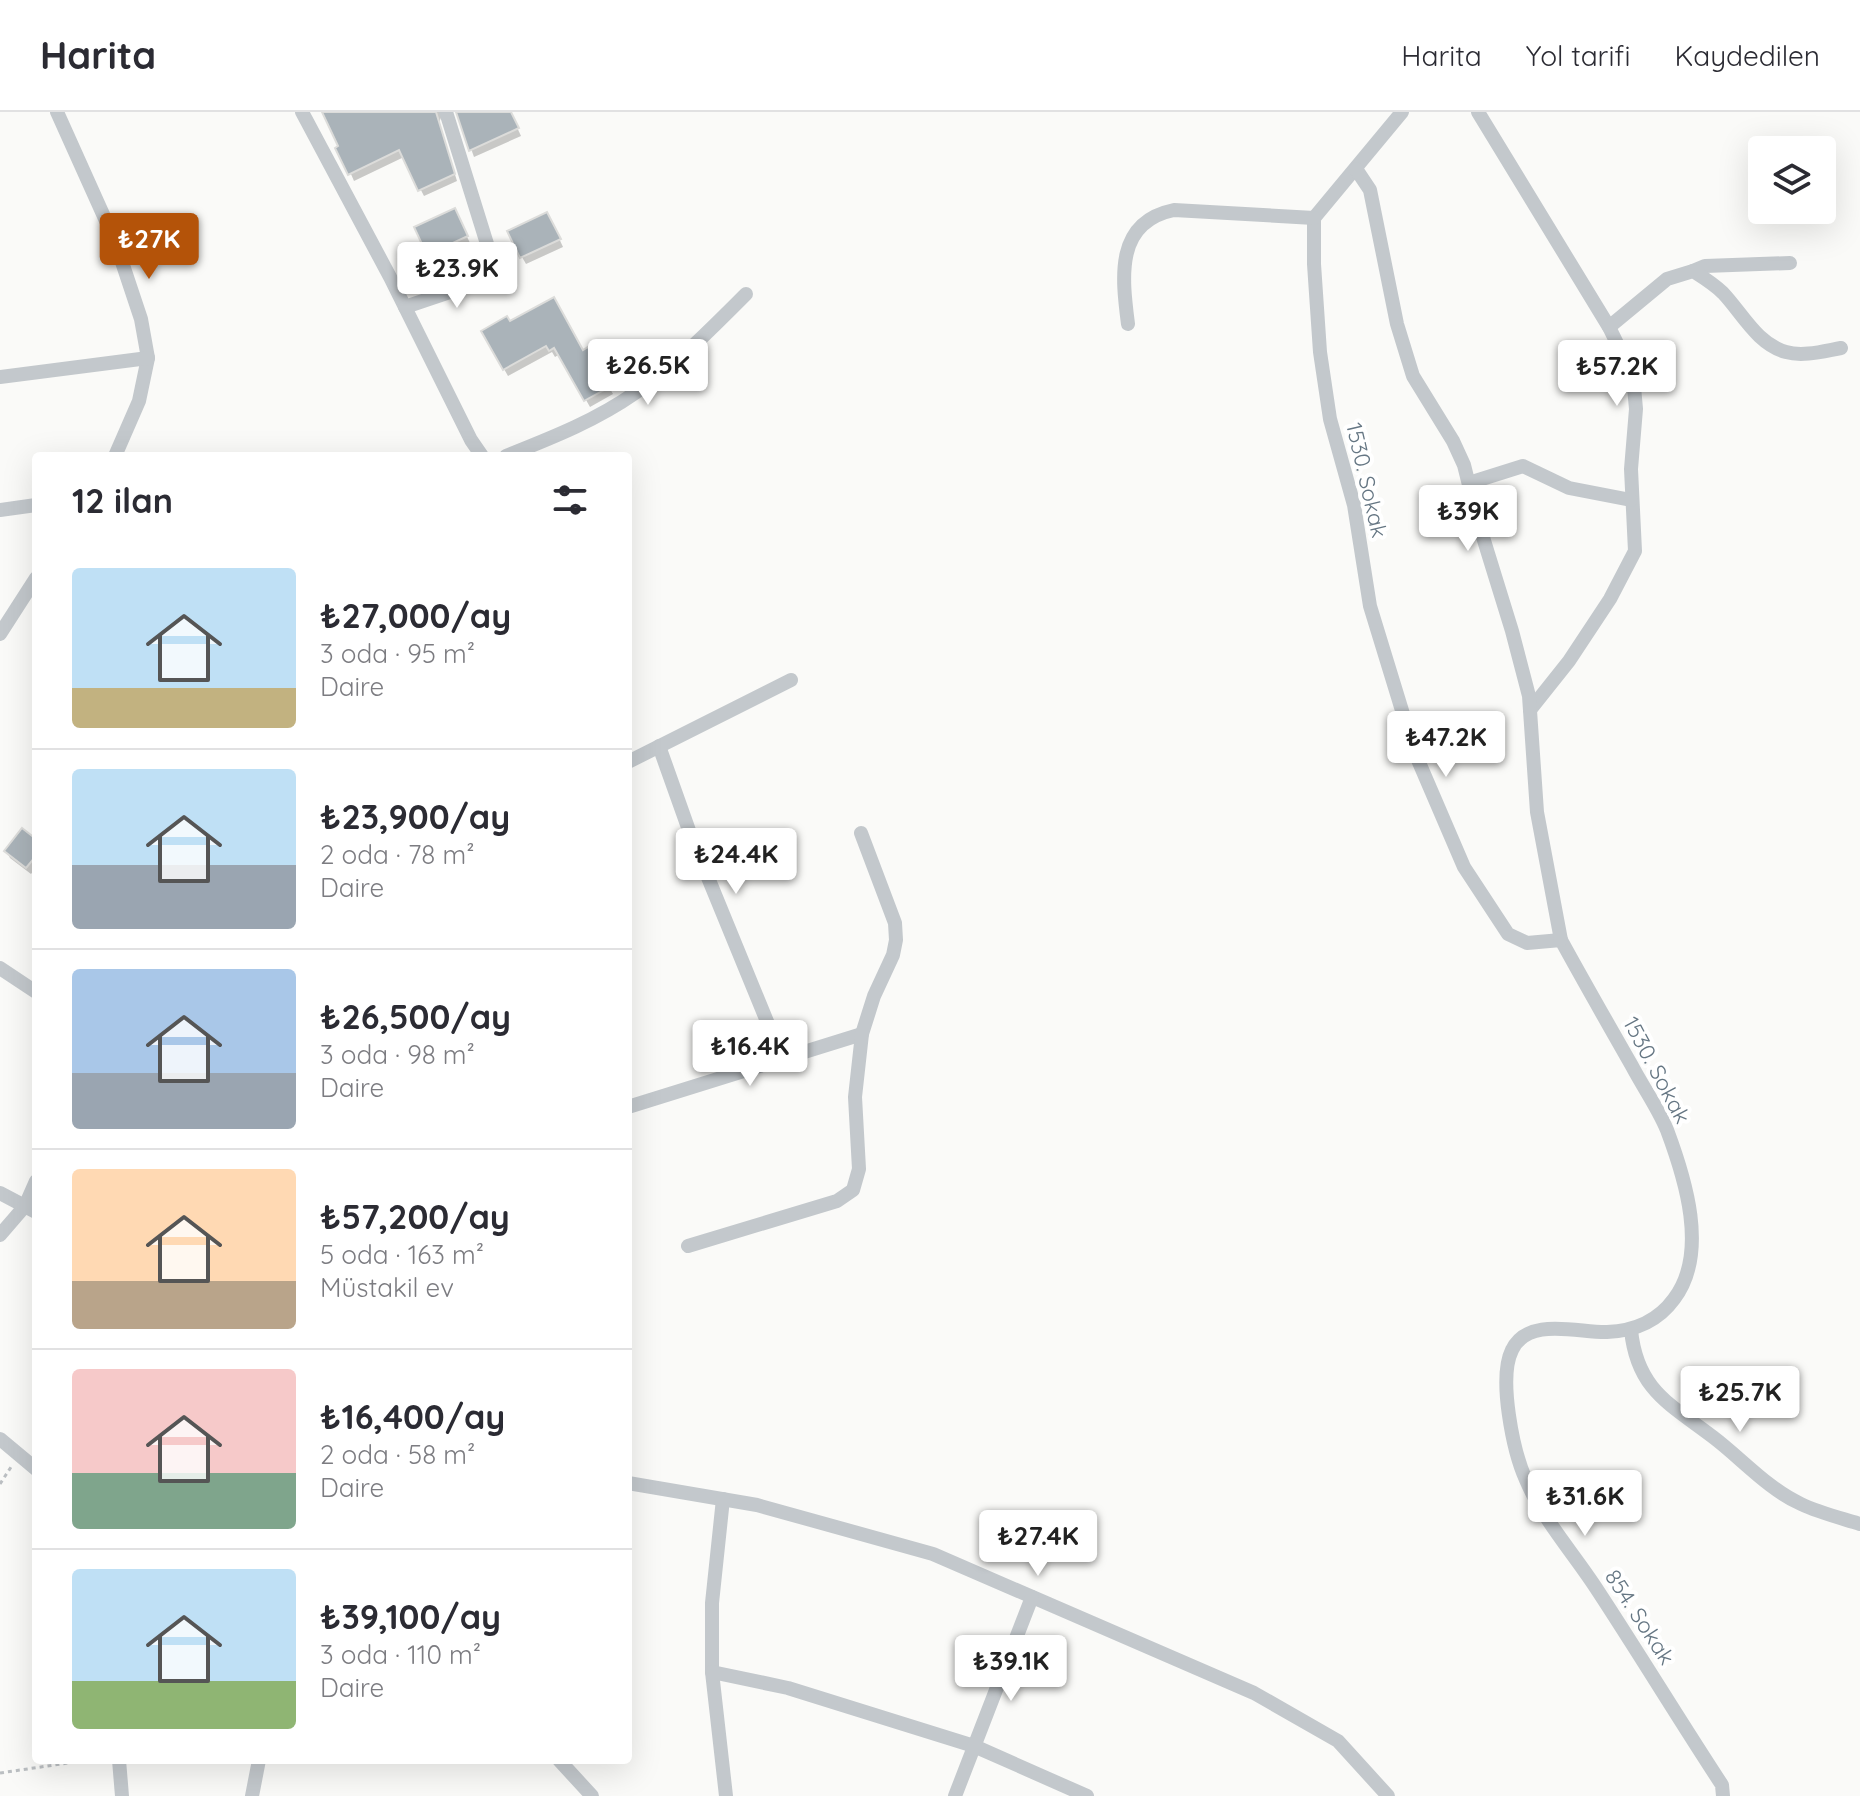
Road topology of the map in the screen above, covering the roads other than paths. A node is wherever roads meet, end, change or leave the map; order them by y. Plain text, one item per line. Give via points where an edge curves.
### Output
1 (57, 112) edge
2 (302, 112) edge
3 (446, 112) edge
4 (1402, 112) edge
5 (1478, 112) edge
6 (1356, 169) junction
7 (1314, 218) junction
8 (1790, 263) dead end
9 (1693, 271) junction
10 (746, 294) dead end
11 (405, 307) junction
12 (1128, 324) dead end
13 (1609, 327) junction
14 (1841, 348) dead end
15 (148, 358) junction
16 (0, 377) edge
17 (117, 452) edge
18 (479, 452) edge
19 (515, 452) edge
20 (1469, 483) junction
21 (1631, 500) junction
22 (32, 506) edge
23 (0, 510) edge
24 (32, 584) edge
25 (0, 634) edge
26 (791, 680) dead end
27 (1530, 710) junction
28 (659, 746) junction
29 (632, 760) edge
30 (861, 833) dead end
31 (1561, 940) junction
32 (0, 968) edge
33 (32, 989) edge
34 (862, 1034) junction
35 (782, 1058) junction
36 (632, 1106) edge
37 (0, 1193) edge
38 (30, 1209) edge
39 (0, 1235) edge
40 (688, 1246) dead end
41 (1631, 1330) junction
42 (0, 1439) edge
43 (32, 1466) edge
44 (632, 1484) edge
45 (723, 1499) junction
46 (1860, 1524) edge
47 (1032, 1597) junction
48 (712, 1672) junction
49 (974, 1746) junction
50 (119, 1764) edge
51 (258, 1764) edge
52 (563, 1764) edge
53 (122, 1796) edge
54 (252, 1796) edge
55 (592, 1796) edge
56 (726, 1796) edge
57 (955, 1796) edge
58 (1087, 1796) edge
59 (1388, 1796) edge
60 (1723, 1796) edge

1 - 15 street via 115,241
2 - 11 street
3 - 11 street via 497,276
4 - 6 street
5 - 13 street
6 - 7 street
6 - 20 street via 1370,190 1413,376 1453,441
7 - 12 street via 1174,210 1153,216 1135,231 1125,259
7 - 31 street, 1530. Sokak via 1320,352 1330,419 1354,505 1370,606 1415,753 1464,867 1508,934 1527,943
8 - 9 street
9 - 13 street via 1667,279
9 - 14 street via 1725,295 1758,335 1784,352
10 - 19 street via 674,364 633,395
11 - 18 street
13 - 21 street via 1633,376
15 - 16 street
15 - 17 street via 132,422
20 - 21 street via 1523,466 1569,488
20 - 27 street
21 - 27 street via 1635,551 1610,599
22 - 23 street
24 - 25 street
26 - 28 street
27 - 31 street via 1537,812
28 - 29 street
28 - 35 street
30 - 34 street via 896,932 893,955
31 - 41 street, 1530. Sokak via 1666,1127 1691,1224 1689,1266 1680,1291 1666,1310
32 - 33 street
34 - 35 street
34 - 40 street via 855,1097 859,1169 853,1190 837,1201
35 - 36 street
37 - 38 street
38 - 39 street
41 - 46 street via 1641,1373 1670,1407 1773,1487 1801,1504
41 - 60 street, 854. Sokak via 1555,1328 1521,1337 1512,1349 1506,1379 1512,1428 1535,1498 1722,1785
42 - 43 street
44 - 45 street
45 - 47 street via 933,1554
45 - 48 street via 712,1603
47 - 49 street
47 - 59 street via 1254,1693 1338,1741
48 - 49 street via 788,1688
48 - 56 street
49 - 57 street
49 - 58 street
50 - 53 street
51 - 54 street
52 - 55 street

